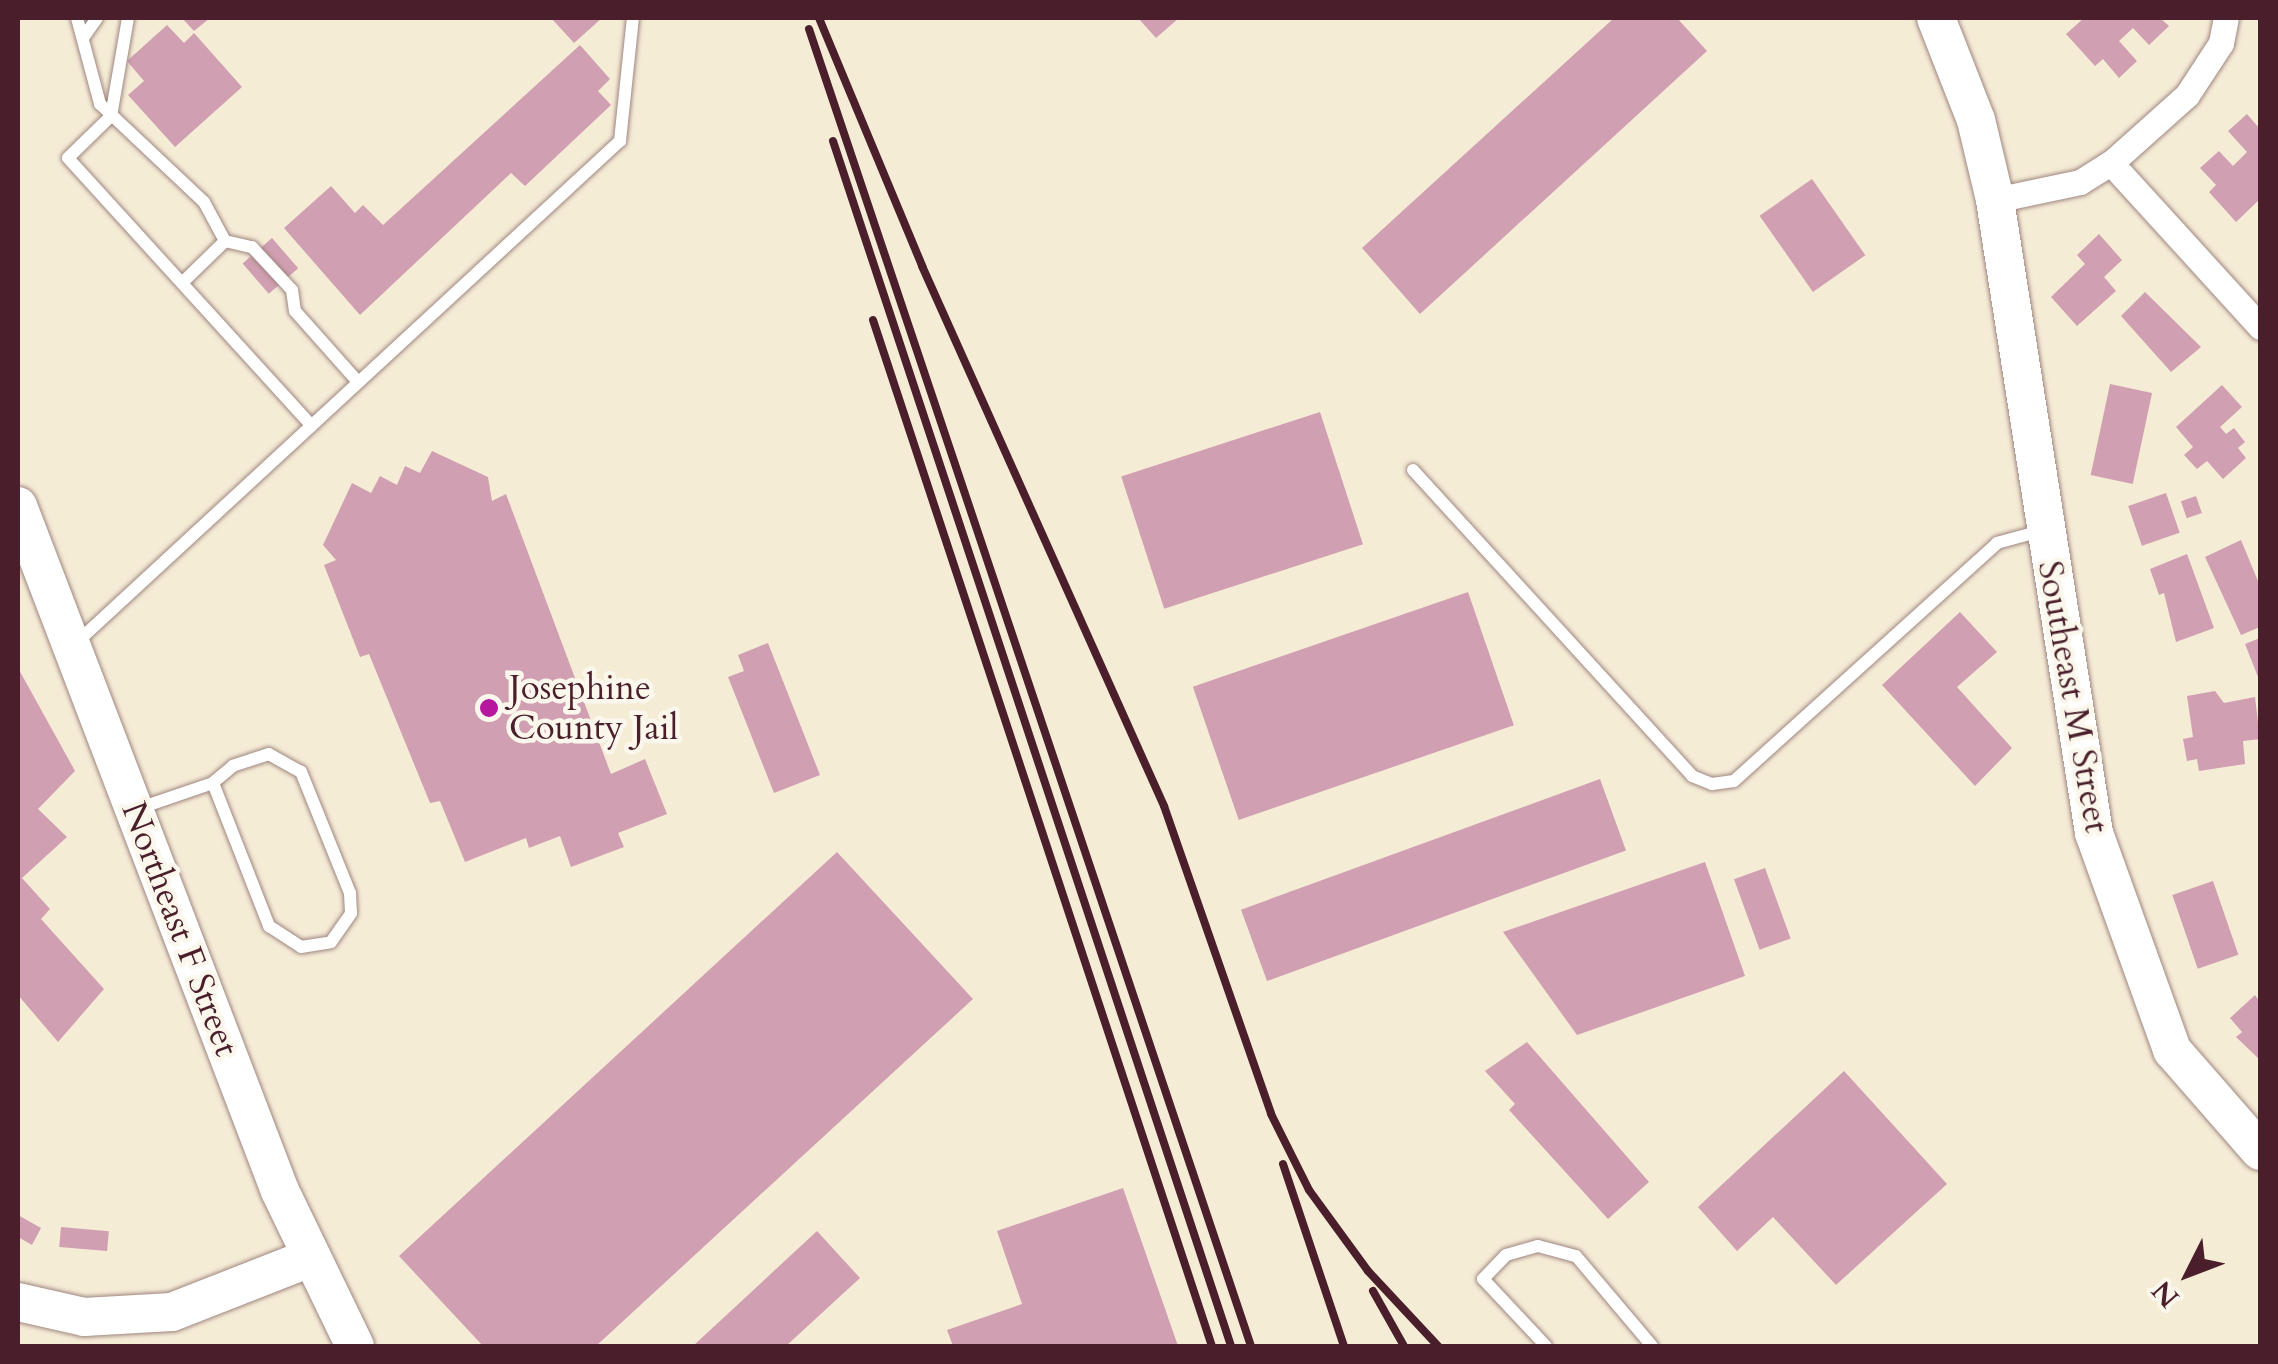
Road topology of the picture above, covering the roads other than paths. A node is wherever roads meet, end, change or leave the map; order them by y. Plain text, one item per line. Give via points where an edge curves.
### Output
1 (77, 18) edge
2 (97, 18) edge
3 (128, 18) edge
4 (632, 18) edge
5 (1936, 18) edge
6 (2226, 18) edge
7 (83, 38) junction
8 (112, 116) junction
9 (2112, 164) junction
10 (1995, 200) junction
11 (226, 241) junction
12 (182, 283) junction
13 (2260, 327) edge
14 (358, 382) junction
15 (312, 426) junction
16 (1413, 470) dead end
17 (18, 506) edge
18 (2044, 530) junction
19 (73, 646) junction
20 (213, 783) junction
21 (135, 810) junction
22 (2260, 1151) edge
23 (312, 1257) junction
24 (18, 1302) edge
25 (355, 1346) edge
26 (1546, 1346) edge
27 (1652, 1346) edge

1 - 7 lane
2 - 7 lane
3 - 8 lane
4 - 14 lane via 620,141
5 - 10 street, Southeast M Street via 1976,120
6 - 9 street via 2221,43 2187,95
7 - 8 lane via 96,95
8 - 11 lane via 204,202
8 - 12 lane via 68,158
9 - 10 street via 2080,182
9 - 13 street
10 - 18 street, Southeast M Street
11 - 12 lane
11 - 14 lane via 252,246 292,290 295,311
12 - 15 lane
14 - 15 lane
15 - 19 lane
16 - 18 lane via 1692,776 1712,784 1734,782 1997,544
17 - 19 street, Northeast F Street
18 - 22 street, Southeast M Street via 2094,834 2172,1050
19 - 21 street, Northeast F Street
20 - 20 lane via 269,926 300,947 330,942 351,913 350,893 301,772 269,754 233,766
20 - 21 lane
21 - 23 street, Northeast F Street
23 - 24 street via 172,1312 84,1316
23 - 25 street, Northeast F Street
26 - 27 lane via 1483,1279 1506,1254 1538,1246 1576,1256

